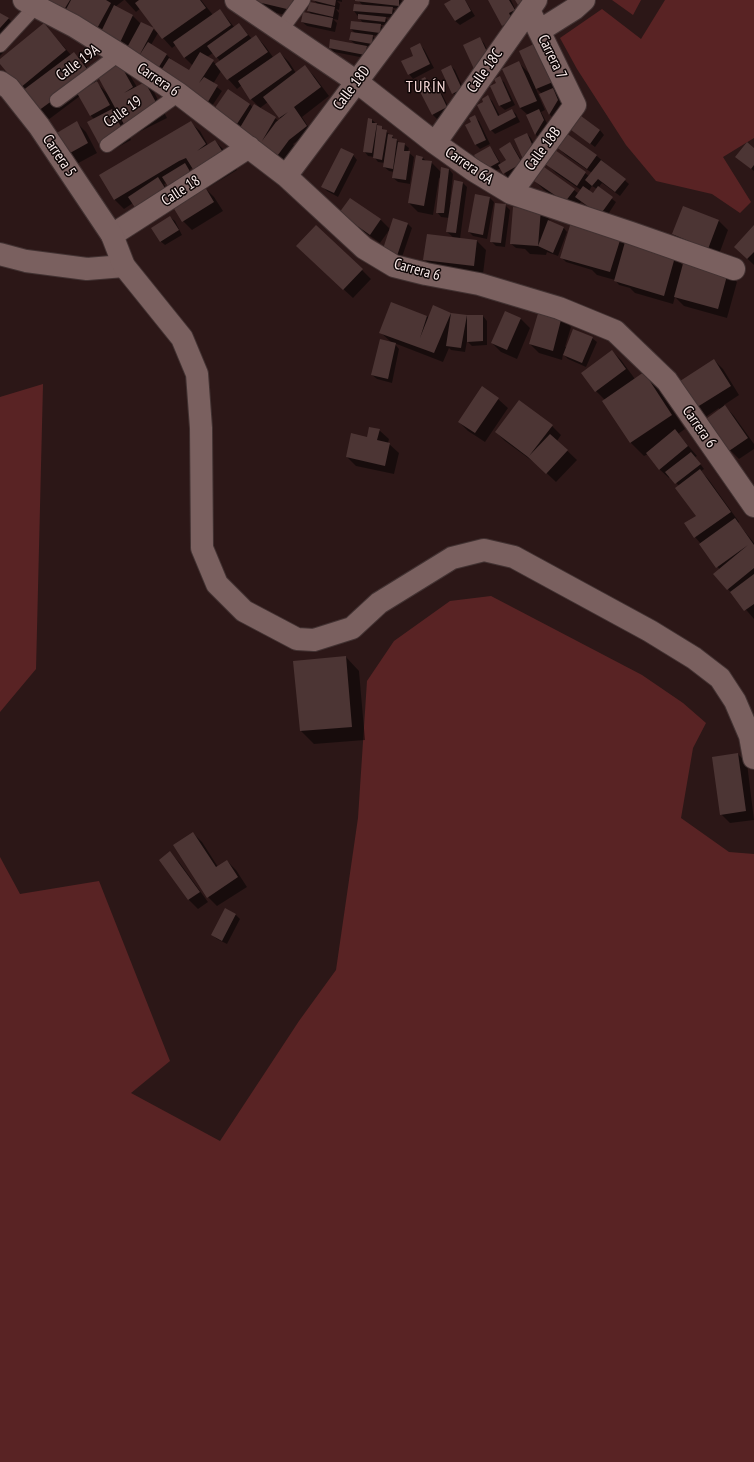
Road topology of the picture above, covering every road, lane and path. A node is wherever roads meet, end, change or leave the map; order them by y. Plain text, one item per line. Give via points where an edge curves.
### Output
1 (236, 0) edge
2 (303, 0) edge
3 (418, 0) edge
4 (584, 0) edge
5 (30, 3) edge
6 (532, 5) edge
7 (281, 30) junction
8 (539, 31) junction
9 (0, 45) edge
10 (120, 54) junction
11 (0, 82) edge
12 (356, 82) junction
13 (179, 94) junction
14 (57, 100) dead end
15 (575, 105) joint
16 (435, 142) junction
17 (107, 144) dead end
18 (249, 147) junction
19 (286, 176) junction
20 (511, 194) junction
21 (112, 235) junction
22 (0, 254) edge
23 (124, 266) junction
24 (734, 268) dead end
25 (754, 506) edge
26 (754, 758) edge

1 - 7 street, Carrera 6A
2 - 7 lane
3 - 12 street, Calle 18D
4 - 8 street
5 - 9 lane
5 - 10 street, Carrera 6
6 - 8 street, Carrera 7
6 - 16 street, Calle 18C
7 - 12 street, Carrera 6A
8 - 15 street, Carrera 7
10 - 13 street, Carrera 6
10 - 14 lane, Calle 19A
11 - 21 street, Carrera 5 via 9,88 39,126
12 - 16 street, Carrera 6A
12 - 19 street, Calle 18D
13 - 17 lane, Calle 19
13 - 18 street, Carrera 6
15 - 20 street, Calle 18B
16 - 20 street, Carrera 6A
18 - 19 street, Carrera 6
18 - 21 street, Calle 18
19 - 25 street, Carrera 6 via 364,248 394,266 486,286 559,308 615,332 667,381
20 - 24 street, Carrera 6A
21 - 23 street, Carrera 5
22 - 23 street via 26,261 87,269
23 - 26 street, Carrera 5 via 182,338 197,374 202,428 202,548 217,584 244,611 296,639 314,640 352,628 379,603 452,558 484,550 514,557 650,631 694,658 720,678 735,701 750,736

